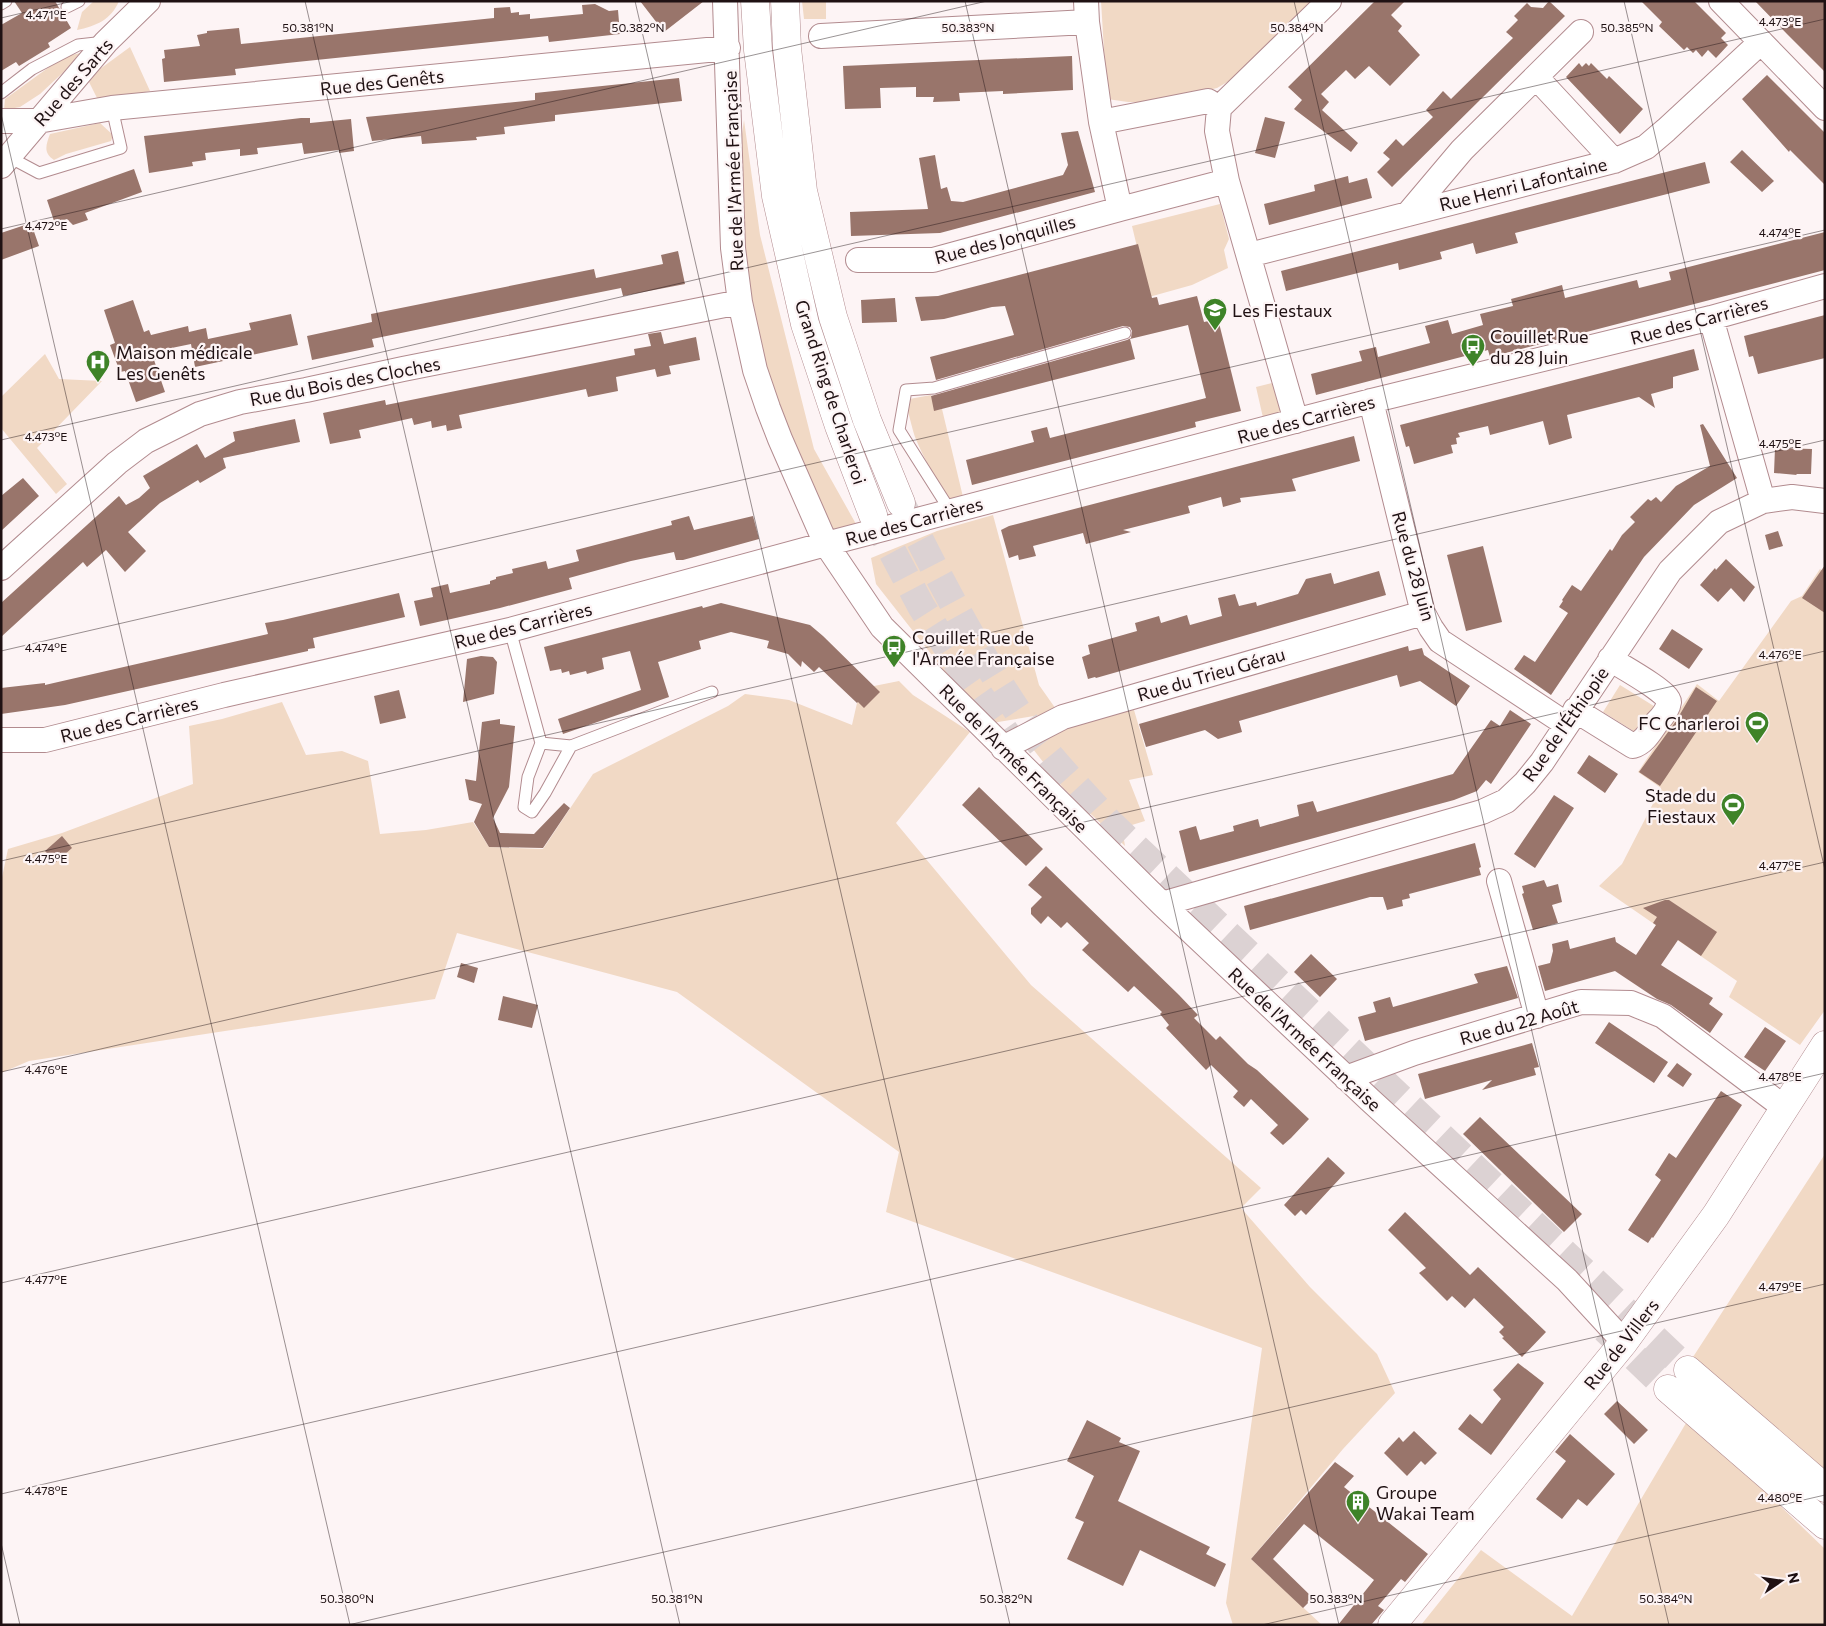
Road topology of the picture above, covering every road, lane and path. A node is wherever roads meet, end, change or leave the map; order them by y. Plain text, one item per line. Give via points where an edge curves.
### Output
1 (6, 1) edge
2 (79, 1) edge
3 (148, 1) edge
4 (725, 1) edge
5 (755, 1) edge
6 (785, 1) edge
7 (1329, 1) edge
8 (1720, 1) edge
9 (1, 4) edge
10 (67, 7) dead end
11 (1086, 12) edge
12 (1581, 32) dead end
13 (821, 36) dead end
14 (106, 42) junction
15 (1760, 42) junction
16 (728, 48) junction
17 (1536, 76) junction
18 (1, 93) edge
19 (112, 108) junction
20 (1219, 108) junction
21 (1825, 108) edge
22 (1, 121) edge
23 (38, 121) junction
24 (1101, 122) junction
25 (1614, 161) junction
26 (5, 162) edge
27 (1227, 181) junction
28 (1120, 209) junction
29 (1408, 214) junction
30 (1249, 255) junction
31 (858, 260) dead end
32 (1825, 286) edge
33 (740, 302) junction
34 (1711, 318) junction
35 (1125, 333) dead end
36 (1371, 401) junction
37 (1296, 421) junction
38 (1763, 501) junction
39 (1825, 501) edge
40 (901, 503) tunnel mouth
41 (951, 512) junction
42 (873, 515) tunnel mouth
43 (826, 544) junction
44 (1, 568) edge
45 (1423, 613) junction
46 (510, 630) junction
47 (1610, 659) junction
48 (712, 692) dead end
49 (1571, 717) junction
50 (1, 740) edge
51 (541, 743) junction
52 (571, 746) junction
53 (1003, 748) junction
54 (1499, 881) dead end
55 (1162, 904) junction
56 (1537, 1016) junction
57 (1825, 1045) edge
58 (1346, 1078) junction
59 (1785, 1108) junction
60 (1624, 1342) junction
61 (1688, 1370) tunnel mouth
62 (1668, 1389) tunnel mouth
63 (1825, 1488) edge
64 (1825, 1525) edge
65 (1392, 1625) edge

1 - 9 lane
2 - 10 lane
3 - 14 street, Rue des Sarts
4 - 16 street, Rue de l'Armée Française
5 - 42 main road, Grand Ring de Charleroi via 776,196 803,315 839,426
6 - 40 main road, Grand Ring de Charleroi via 787,48 804,190 833,317 867,420
7 - 20 street
8 - 15 street
11 - 13 street
11 - 24 street
12 - 17 street
14 - 18 lane via 78,44 32,68
14 - 23 street, Rue des Sarts
15 - 21 street
15 - 25 street, Rue Henri Lafontaine via 1646,147
16 - 19 street, Rue des Genêts
16 - 33 street, Rue de l'Armée Française via 732,248
17 - 25 street
17 - 29 street via 1462,150
19 - 23 street, Rue des Genêts
19 - 26 lane via 121,148 39,173
20 - 24 street via 1208,101
20 - 27 street via 1217,131
22 - 23 street, Rue des Genêts
23 - 26 street, Rue des Sarts
24 - 28 street
25 - 29 street, Rue Henri Lafontaine
27 - 28 street, Rue des Jonquilles
27 - 30 street
28 - 31 street, Rue des Jonquilles via 933,260
29 - 30 street, Rue Henri Lafontaine
30 - 37 street
32 - 34 street, Rue des Carrières
33 - 43 street, Rue de l'Armée Française via 755,370 768,408
33 - 44 street, Rue du Bois des Cloches via 240,402 200,414 146,441
34 - 36 street, Rue des Carrières
34 - 38 street
35 - 41 lane via 934,388 906,390 899,430
36 - 37 street, Rue des Carrières
36 - 45 street, Rue du 28 Juin
37 - 41 street, Rue des Carrières
38 - 39 street, Rue de l'Éthiopie via 1792,497
38 - 47 street, Rue de l'Éthiopie via 1719,522 1670,571
41 - 43 street, Rue des Carrières
43 - 46 street, Rue des Carrières
43 - 53 street, Rue de l'Armée Française via 882,627
45 - 49 street, Rue du 28 Juin via 1440,641
45 - 53 street, Rue du Trieu Gérau via 1063,717
46 - 50 street, Rue des Carrières via 224,695 45,740
46 - 51 lane
47 - 49 street, Rue de l'Éthiopie
47 - 49 street, Rue du 28 Juin via 1668,698 1665,713 1643,742 1633,746
48 - 52 lane
49 - 55 street, Rue de l'Éthiopie via 1525,783 1506,801 1482,812
51 - 52 lane
51 - 52 lane via 528,777 524,807 532,812
53 - 55 street, Rue de l'Armée Française
54 - 56 street
55 - 58 street, Rue de l'Armée Française
56 - 58 street, Rue du 22 Août via 1414,1053
56 - 59 street, Rue du 22 Août via 1581,1002 1631,1003 1662,1016
57 - 59 main road, Rue de Villers
58 - 60 street, Rue de l'Armée Française via 1567,1280
59 - 60 main road, Rue de Villers via 1716,1215
60 - 65 main road, Rue de Villers
61 - 63 main road
62 - 64 main road

